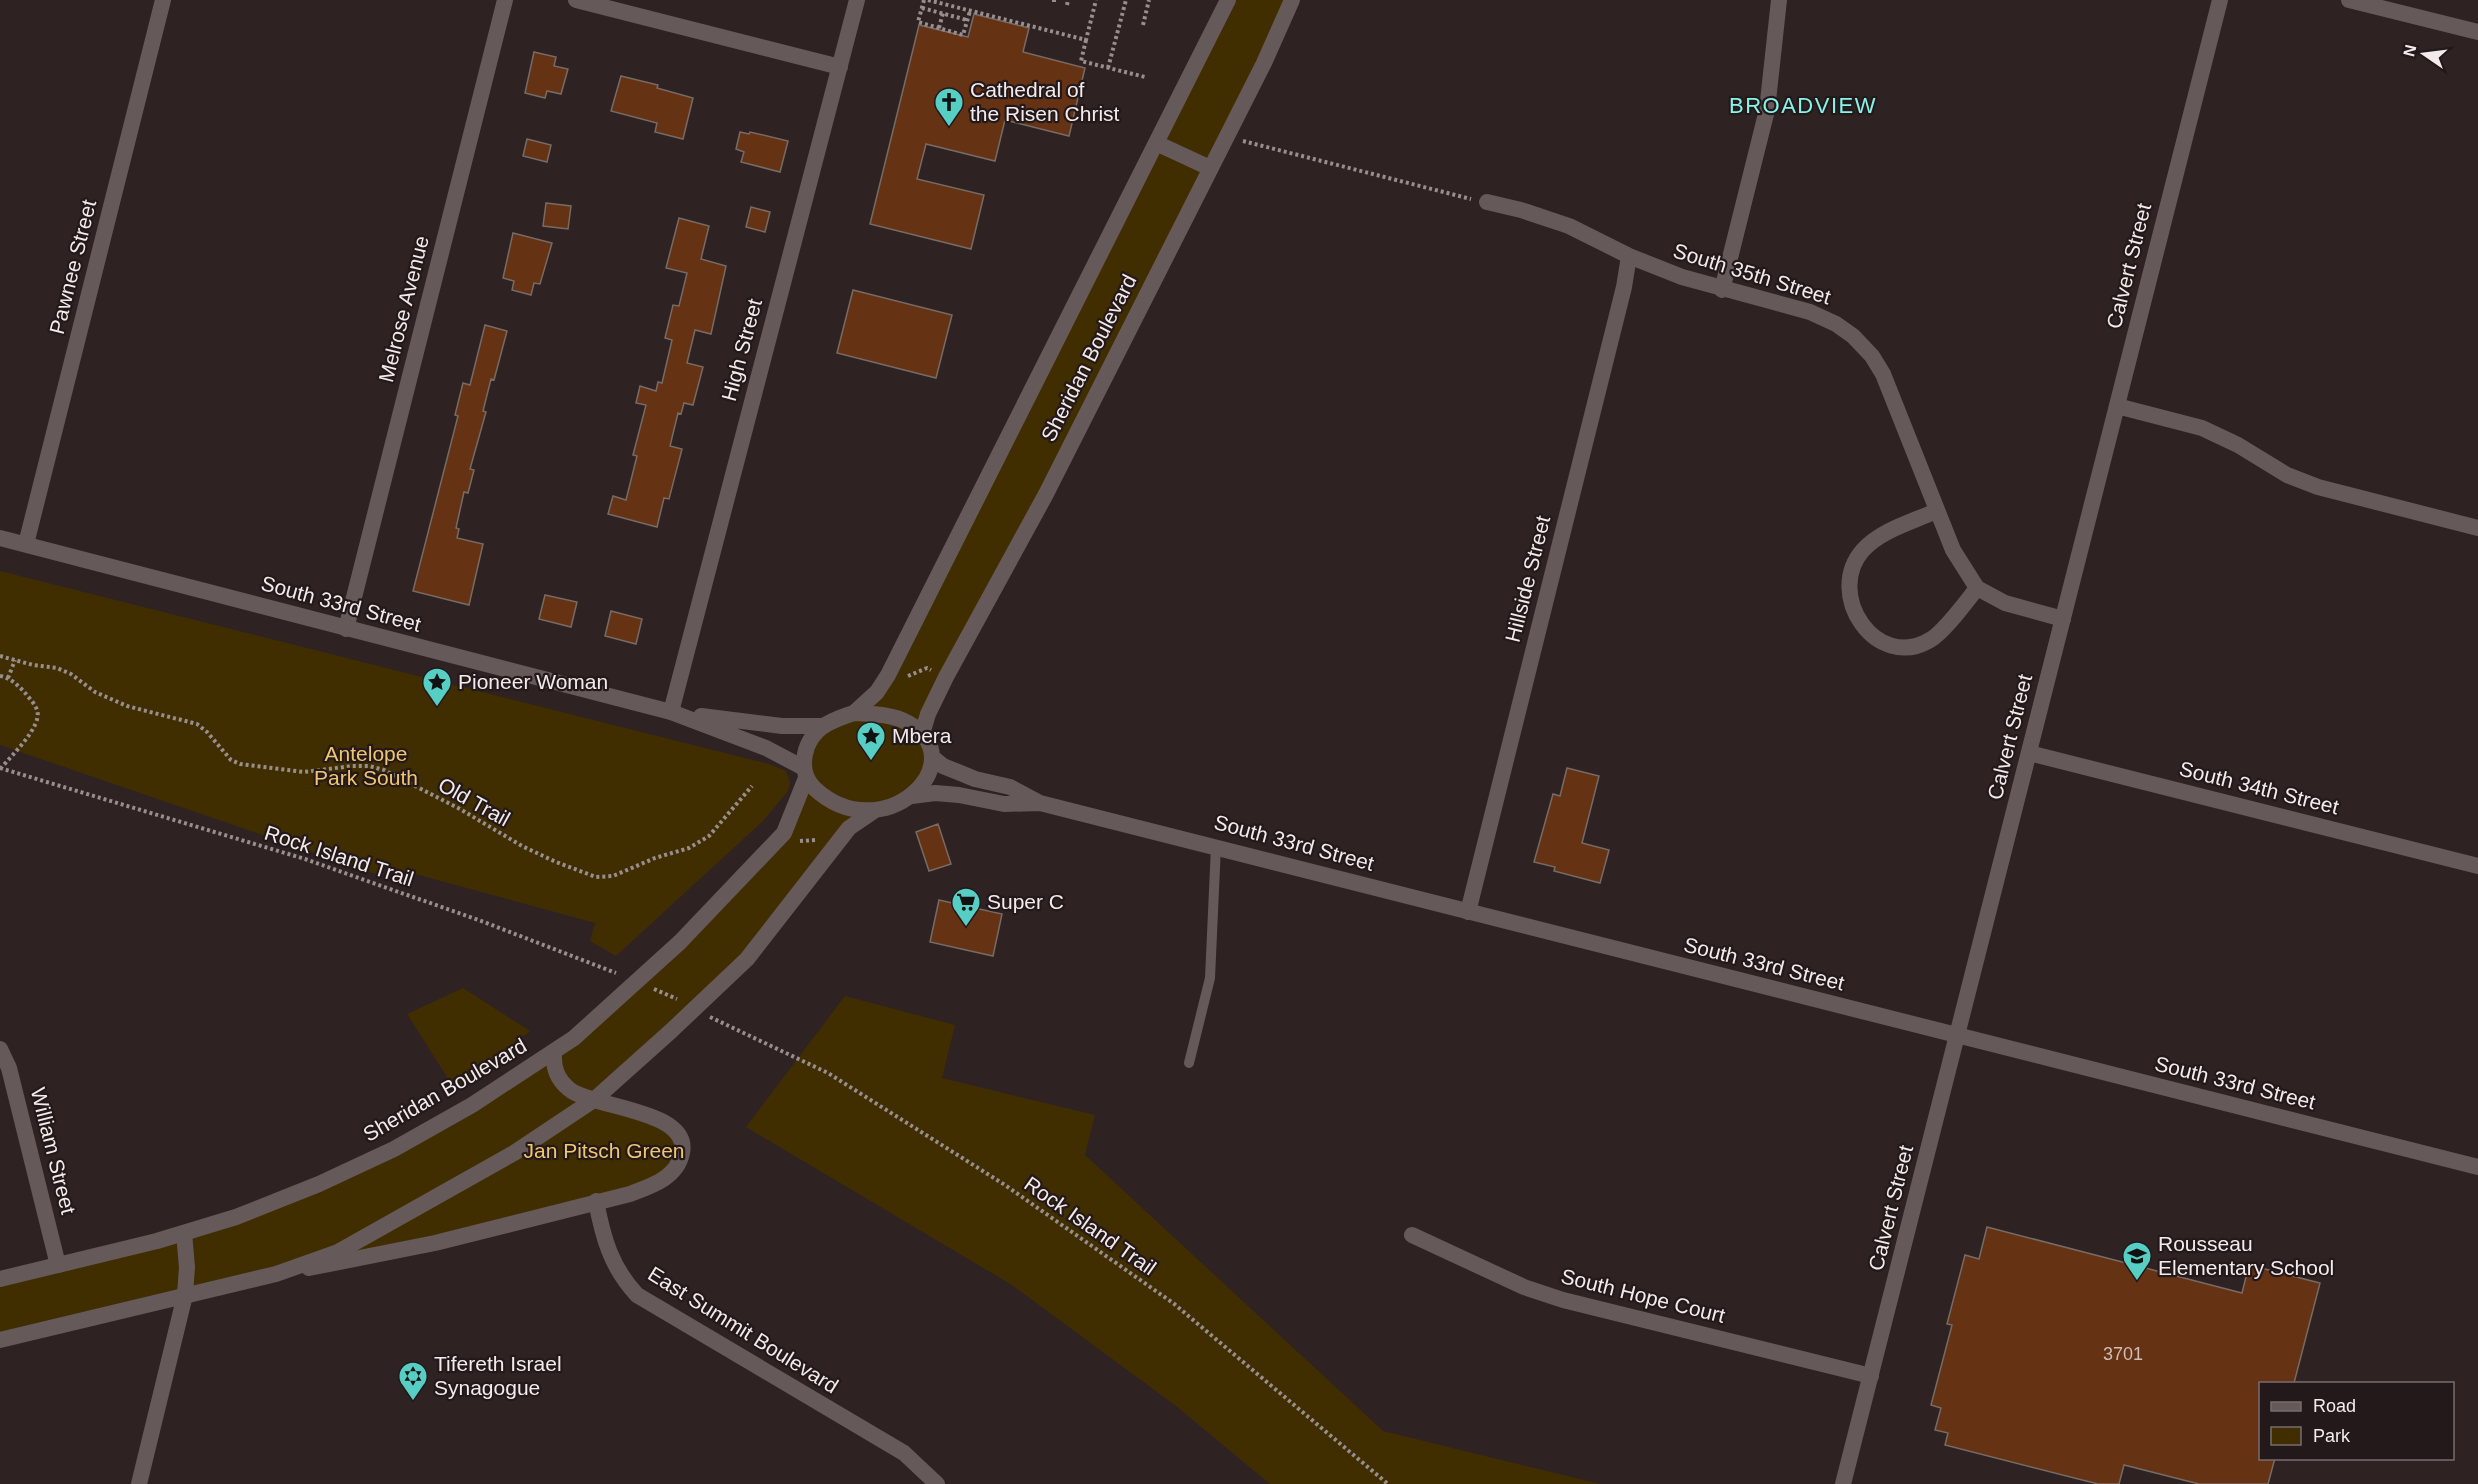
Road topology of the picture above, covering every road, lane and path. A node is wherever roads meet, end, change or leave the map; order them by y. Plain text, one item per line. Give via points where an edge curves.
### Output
1 (163, 0) edge
2 (506, 0) edge
3 (576, 0) edge
4 (857, 0) edge
5 (926, 0) edge
6 (1096, 0) edge
7 (1126, 0) edge
8 (1149, 0) edge
9 (1228, 0) edge
10 (1293, 0) edge
11 (1779, 0) edge
12 (2220, 0) edge
13 (2349, 0) edge
14 (922, 8) junction
15 (970, 11) junction
16 (943, 14) junction
17 (967, 20) junction
18 (1143, 25) dead end
19 (939, 28) junction
20 (2478, 32) edge
21 (1086, 40) junction
22 (840, 67) junction
23 (1108, 68) junction
24 (1145, 77) dead end
25 (1156, 143) junction
26 (1269, 148) dead end
27 (1209, 168) junction
28 (1486, 202) joint
29 (1629, 256) junction
30 (1722, 290) junction
31 (2117, 406) junction
32 (1936, 511) junction
33 (2478, 528) edge
34 (0, 538) edge
35 (26, 544) junction
36 (1977, 588) junction
37 (2063, 619) junction
38 (346, 629) junction
39 (0, 656) edge
40 (15, 660) junction
41 (935, 671) dead end
42 (0, 676) edge
43 (905, 677) dead end
44 (8, 678) junction
45 (671, 712) junction
46 (854, 713) junction
47 (824, 726) junction
48 (922, 734) junction
49 (2029, 753) junction
50 (932, 757) junction
51 (1, 768) edge
52 (804, 773) junction
53 (752, 786) dead end
54 (912, 796) junction
55 (1040, 803) junction
56 (874, 812) junction
57 (794, 840) dead end
58 (824, 841) dead end
59 (1216, 846) junction
60 (2478, 866) edge
61 (1468, 912) junction
62 (623, 976) dead end
63 (653, 988) dead end
64 (663, 993) dead end
65 (746, 1035) dead end
66 (1958, 1036) junction
67 (0, 1049) edge
68 (554, 1052) junction
69 (1189, 1064) dead end
70 (595, 1099) junction
71 (2478, 1167) edge
72 (596, 1201) junction
73 (184, 1233) junction
74 (1412, 1235) dead end
75 (58, 1265) junction
76 (276, 1274) junction
77 (0, 1279) edge
78 (185, 1295) junction
79 (0, 1340) edge
80 (1870, 1376) junction
81 (139, 1484) edge
82 (937, 1484) edge
83 (1388, 1484) edge
84 (1843, 1484) edge

1 - 35 street, Pawnee Street
2 - 38 street, Melrose Avenue
3 - 22 street
4 - 22 street, High Street
5 - 14 path
5 - 15 path
6 - 21 path
7 - 23 path
8 - 18 path
9 - 25 street, Sheridan Boulevard
10 - 27 street, Sheridan Boulevard
11 - 30 street via 1767,110
12 - 31 street, Calvert Street
13 - 20 street
14 - 16 path
14 - 19 path via 918,22
15 - 17 path
15 - 21 path
16 - 17 path
16 - 19 path
17 - 19 path via 963,34
21 - 23 path via 1080,61
22 - 45 street, High Street
23 - 24 path
25 - 27 street
25 - 46 street, Sheridan Boulevard via 888,675 877,692
26 - 28 path
27 - 48 street, Sheridan Boulevard via 1046,494 946,677
28 - 29 street, South 35th Street via 1569,226
29 - 30 street, South 35th Street
29 - 61 street, Hillside Street
30 - 32 street, South 35th Street via 1810,312 1853,336 1882,374
31 - 33 street via 2202,428 2318,487
31 - 37 street, Calvert Street
32 - 36 street, South 35th Street via 1957,557
32 - 36 street via 1878,537 1863,550 1850,581 1855,614 1878,640 1891,646 1911,647 1931,640
34 - 35 street, South 33rd Street
35 - 38 street, South 33rd Street
36 - 37 street, South 35th Street via 2005,603
37 - 49 street, Calvert Street
38 - 45 street, South 33rd Street
39 - 40 path, Old Trail
40 - 44 path
40 - 53 path, Old Trail via 71,674 96,692 127,706 197,724 231,760 240,764 304,772 352,766 384,770 522,846 596,877 613,876 689,848 709,836
41 - 43 path via 927,668
42 - 44 path
44 - 51 path via 32,701 38,718
45 - 47 street, South 33rd Street via 782,726
45 - 52 street, South 33rd Street via 766,748
46 - 47 street
46 - 48 street via 891,717 907,722
47 - 52 street via 813,737
48 - 50 street
49 - 60 street, South 34th Street
49 - 66 street, Calvert Street
50 - 54 street via 924,783
50 - 55 street, South 33rd Street via 958,772 1010,787
51 - 62 path, Rock Island Trail via 305,859
52 - 56 street via 828,798 842,806
52 - 68 street, Sheridan Boulevard via 784,833 680,942
54 - 55 street, South 33rd Street via 935,793 1004,804
54 - 56 street
55 - 59 street, South 33rd Street
56 - 70 street via 849,828 747,959
57 - 58 path
59 - 61 street, South 33rd Street
59 - 69 lane via 1210,978
61 - 66 street, South 33rd Street
63 - 64 path
65 - 83 path, Rock Island Trail via 828,1073 1014,1191 1173,1303
66 - 71 street, South 33rd Street
66 - 80 street, Calvert Street
67 - 75 street, William Street via 9,1068
68 - 70 street via 553,1067 560,1079 571,1091
68 - 73 street, Sheridan Boulevard via 394,1149 319,1184
70 - 72 street via 638,1111 673,1129 682,1139 678,1165 669,1176 630,1194
70 - 76 street via 514,1153 398,1220 338,1252
72 - 76 street via 435,1243
72 - 82 street, East Summit Boulevard via 613,1264 637,1295 904,1453
73 - 75 street, Sheridan Boulevard
73 - 78 street
74 - 80 street, South Hope Court via 1524,1287 1563,1300
75 - 77 street, Sheridan Boulevard
76 - 78 street
78 - 79 street
78 - 81 street
80 - 84 street, Calvert Street

